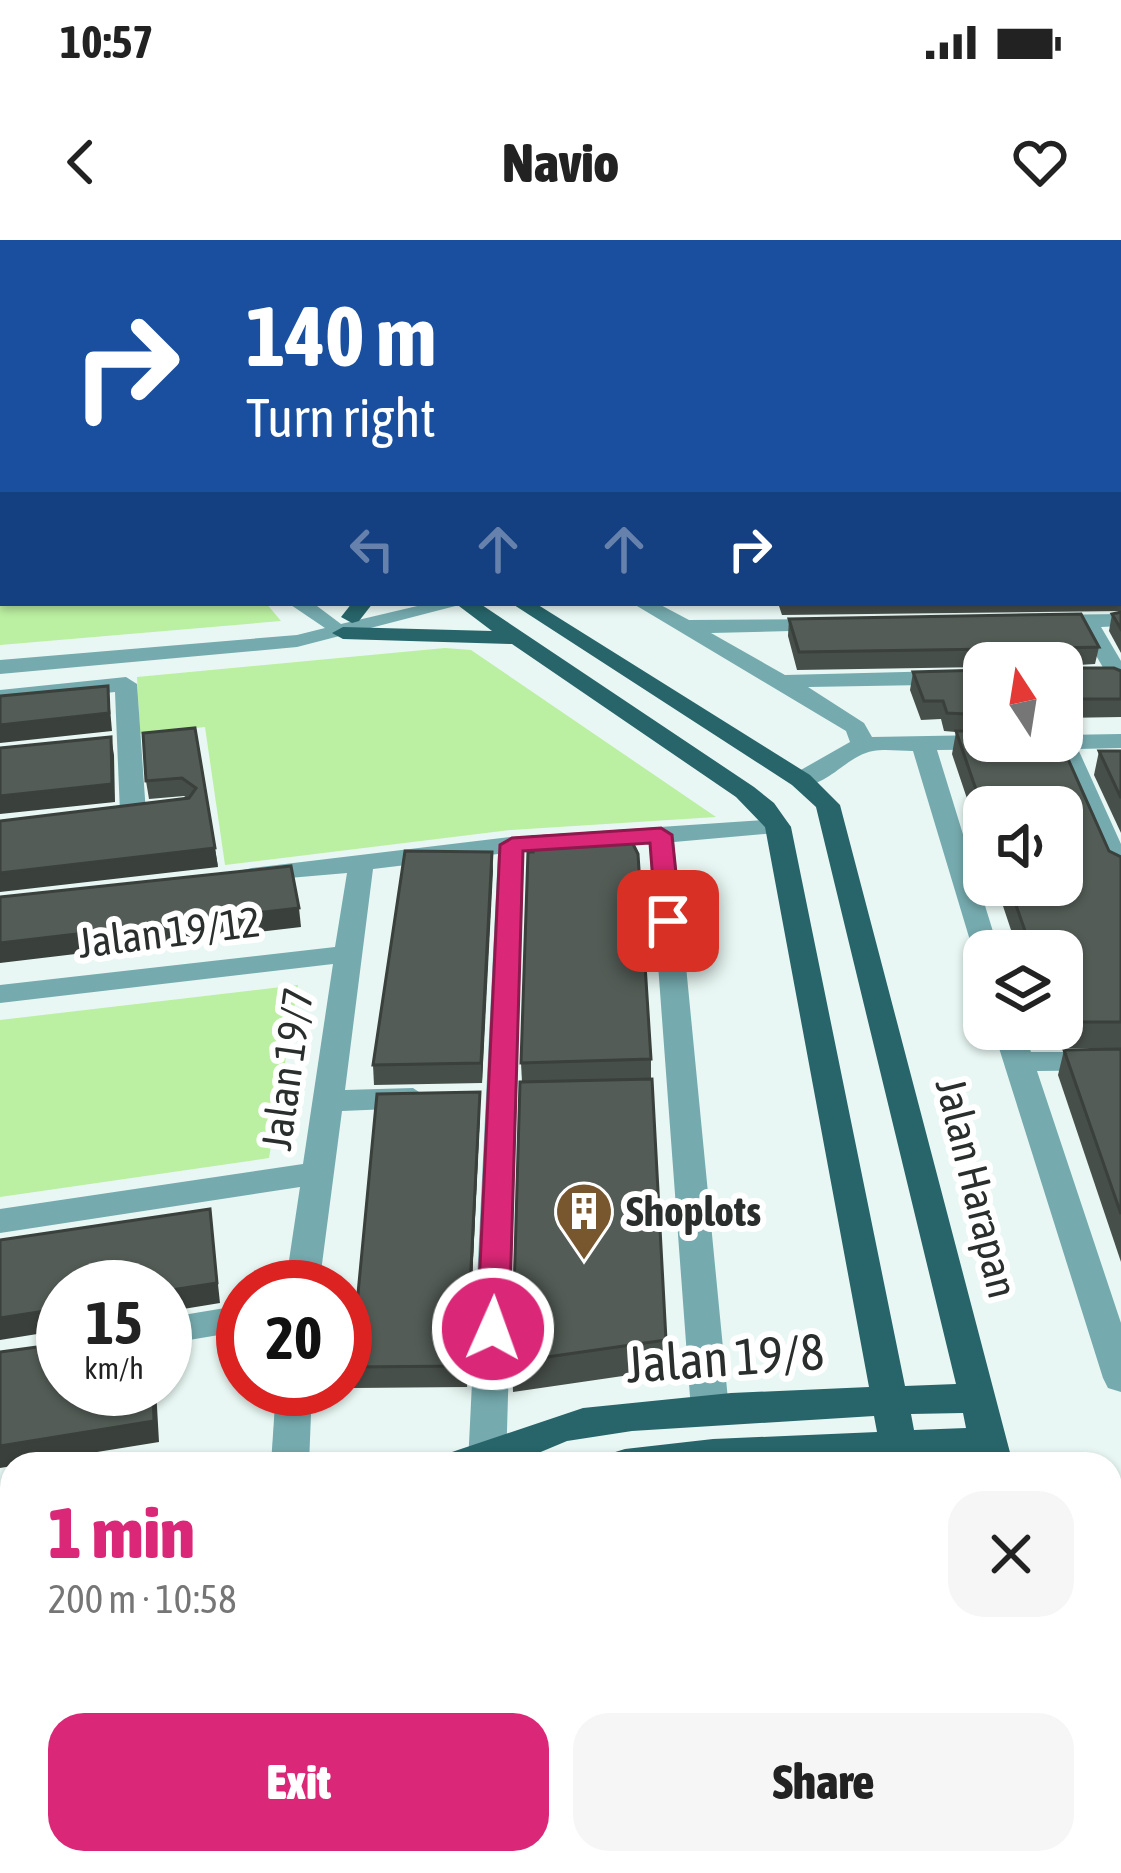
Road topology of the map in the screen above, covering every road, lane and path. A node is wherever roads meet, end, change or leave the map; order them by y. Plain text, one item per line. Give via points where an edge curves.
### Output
1 (307, 606) edge
2 (396, 606) edge
3 (440, 606) edge
4 (466, 606) edge
5 (525, 606) edge
6 (647, 606) edge
7 (347, 619) edge
8 (1087, 620) junction
9 (1121, 620) edge
10 (1019, 621) edge
11 (862, 624) edge
12 (684, 627) junction
13 (517, 638) junction
14 (0, 667) edge
15 (1115, 676) edge
16 (963, 677) edge
17 (781, 681) junction
18 (0, 697) edge
19 (1121, 741) edge
20 (1083, 742) edge
21 (963, 743) edge
22 (863, 744) junction
23 (922, 744) junction
24 (1072, 762) edge
25 (801, 779) junction
26 (166, 809) edge
27 (778, 827) junction
28 (661, 835) junction
29 (512, 845) junction
30 (362, 862) junction
31 (1121, 873) edge
32 (226, 879) edge
33 (979, 930) edge
34 (349, 954) junction
35 (0, 994) edge
36 (1014, 1050) edge
37 (1121, 1061) edge
38 (1018, 1062) junction
39 (437, 1098) edge
40 (328, 1100) junction
41 (318, 1173) junction
42 (0, 1221) edge
43 (306, 1260) edge
44 (1121, 1378) edge
45 (978, 1398) junction
46 (890, 1402) junction
47 (710, 1410) junction
48 (293, 1416) edge
49 (291, 1452) edge
50 (480, 1452) edge
51 (506, 1452) edge
52 (899, 1452) edge
53 (992, 1452) edge

1 - 7 street
2 - 7 street
3 - 7 street
4 - 13 main road
5 - 25 main road, Jalan Harapan
6 - 12 street
7 - 13 main road
7 - 14 street via 297,641
8 - 9 street
8 - 10 street
8 - 15 street
11 - 12 street
12 - 17 street
13 - 27 main road via 745,792
16 - 17 street
17 - 22 street via 836,712
18 - 26 street via 126,685 122,814
19 - 20 street
21 - 23 street
22 - 23 street
22 - 25 street
23 - 33 street
24 - 31 street
25 - 45 main road, Jalan Harapan via 827,806
27 - 28 street
27 - 46 main road
28 - 29 street
28 - 47 street via 672,1093
29 - 30 street
29 - 50 street
30 - 32 street
30 - 34 street, Jalan 19/7
34 - 35 street, Jalan 19/12
34 - 40 street, Jalan 19/7
36 - 38 street
37 - 38 street
38 - 44 street
39 - 40 street
40 - 41 street, Jalan 19/7
41 - 42 street
41 - 43 street, Jalan 19/7
45 - 46 main road, Jalan 19/8
45 - 53 main road, Jalan Harapan
46 - 47 main road, Jalan 19/8
46 - 52 main road
47 - 51 main road, Jalan 19/8 via 578,1423
48 - 49 street

